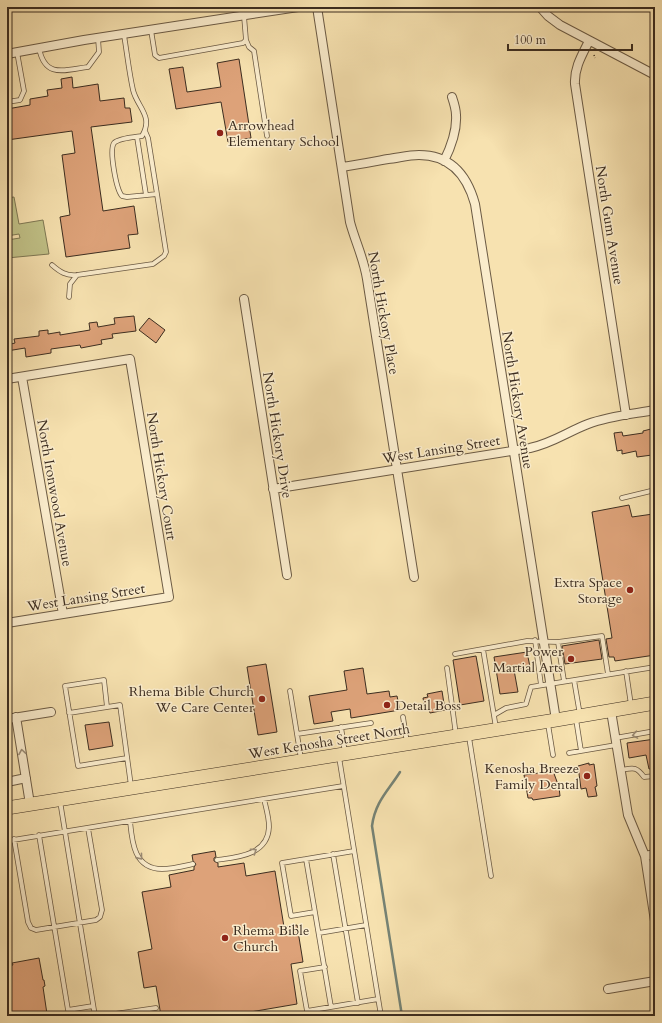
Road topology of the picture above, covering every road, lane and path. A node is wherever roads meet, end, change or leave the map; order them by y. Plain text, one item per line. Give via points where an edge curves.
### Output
1 (298, 7) edge
2 (317, 7) edge
3 (540, 7) edge
4 (244, 16) junction
5 (151, 30) junction
6 (124, 35) junction
7 (98, 38) junction
8 (246, 40) junction
9 (589, 41) junction
10 (39, 48) junction
11 (17, 52) junction
12 (7, 54) edge
13 (594, 55) dead end
14 (595, 58) dead end
15 (655, 75) edge
16 (452, 97) dead end
17 (7, 102) edge
18 (145, 131) junction
19 (267, 136) dead end
20 (137, 137) junction
21 (444, 161) junction
22 (342, 167) junction
23 (157, 194) junction
24 (146, 196) junction
25 (52, 265) dead end
26 (77, 275) junction
27 (69, 297) dead end
28 (244, 299) dead end
29 (22, 377) junction
30 (7, 379) edge
31 (655, 410) edge
32 (626, 415) junction
33 (513, 451) junction
34 (397, 469) junction
35 (273, 489) junction
36 (655, 490) edge
37 (622, 498) dead end
38 (287, 575) dead end
39 (414, 577) dead end
40 (169, 597) joint
41 (63, 614) junction
42 (7, 624) edge
43 (539, 641) junction
44 (558, 642) junction
45 (483, 650) junction
46 (455, 654) dead end
47 (655, 667) edge
48 (446, 668) dead end
49 (626, 671) junction
50 (608, 674) junction
51 (574, 680) junction
52 (564, 681) junction
53 (546, 684) junction
54 (290, 691) dead end
55 (655, 703) edge
56 (107, 707) junction
57 (631, 707) junction
58 (611, 711) junction
59 (51, 712) dead end
60 (69, 713) junction
61 (494, 714) junction
62 (16, 717) junction
63 (578, 717) junction
64 (403, 718) dead end
65 (7, 719) edge
66 (552, 721) junction
67 (371, 723) dead end
68 (341, 727) junction
69 (496, 730) junction
70 (655, 731) edge
71 (297, 734) junction
72 (463, 735) junction
73 (616, 741) junction
74 (407, 744) junction
75 (581, 750) junction
76 (569, 753) dead end
77 (342, 755) junction
78 (553, 755) dead end
79 (127, 758) junction
80 (302, 761) junction
81 (621, 770) junction
82 (655, 776) edge
83 (26, 778) junction
84 (7, 782) edge
85 (343, 786) junction
86 (131, 788) junction
87 (264, 799) junction
88 (60, 800) junction
89 (30, 804) junction
90 (7, 808) edge
91 (130, 821) junction
92 (88, 828) junction
93 (65, 831) junction
94 (39, 836) junction
95 (14, 840) junction
96 (7, 841) edge
97 (354, 851) junction
98 (333, 854) junction
99 (655, 854) edge
100 (645, 856) junction
101 (306, 859) junction
102 (217, 860) dead end
103 (193, 864) dead end
104 (491, 876) dead end
105 (315, 912) junction
106 (655, 921) edge
107 (80, 923) junction
108 (366, 925) junction
109 (54, 927) junction
110 (345, 928) junction
111 (319, 933) junction
112 (324, 967) junction
113 (655, 981) edge
114 (608, 989) dead end
115 (378, 999) junction
116 (358, 1003) junction
117 (93, 1006) junction
118 (331, 1007) junction
119 (156, 1008) dead end
120 (95, 1016) edge
121 (101, 1016) edge
122 (381, 1016) edge

1 - 4 street
2 - 22 street, North Hickory Place
3 - 9 street via 554,22
4 - 5 street
4 - 8 lane
5 - 6 street
5 - 8 lane via 155,55 159,58 243,43
6 - 7 street
6 - 18 lane via 133,92 144,112
7 - 10 street
7 - 10 lane via 99,52 88,67 56,71 42,61
8 - 19 lane via 254,51
9 - 15 street
9 - 32 street, North Gum Avenue via 578,65 575,84
10 - 11 street
11 - 12 street
11 - 17 lane via 24,91 20,100
13 - 14 path
16 - 21 street via 456,123
18 - 20 lane via 142,136
18 - 23 lane
20 - 24 lane
20 - 24 lane via 119,140 114,144 112,150 116,185 122,196 127,198
21 - 22 street via 417,155
21 - 33 street, North Hickory Avenue via 455,167 463,176 474,204
22 - 34 street, North Hickory Place via 352,228 366,272
23 - 24 lane
23 - 26 lane via 166,252 164,256 154,264
25 - 26 lane via 63,274
26 - 27 lane via 70,284
28 - 35 street, North Hickory Drive
29 - 30 street
29 - 40 street, North Hickory Court via 130,359
29 - 41 street, North Ironwood Avenue
31 - 32 street, West Lansing Street
32 - 33 street, West Lansing Street via 596,421 547,443
33 - 34 street, West Lansing Street
33 - 43 street, North Hickory Avenue
34 - 35 street, West Lansing Street
34 - 39 street, North Hickory Place
35 - 38 street, North Hickory Drive
36 - 37 lane
40 - 41 street, West Lansing Street
41 - 42 street, West Lansing Street
43 - 44 lane
43 - 45 lane via 526,641
43 - 53 street, North Hickory Avenue
44 - 50 lane via 602,636
44 - 52 lane
45 - 46 lane
45 - 61 lane
47 - 49 lane
48 - 72 lane
49 - 50 lane
49 - 57 lane
50 - 51 lane
51 - 52 lane
51 - 63 lane
52 - 53 lane
53 - 61 lane via 531,687 526,704 506,708
53 - 66 street, North Hickory Avenue
54 - 71 lane
55 - 57 main road, West Kenosha Street North
56 - 60 lane
56 - 60 lane via 104,680 65,686
56 - 79 lane via 120,705
57 - 58 main road, West Kenosha Street North
58 - 63 main road, West Kenosha Street North
58 - 73 street
59 - 62 street
60 - 79 lane via 78,766
61 - 69 lane
62 - 65 street
83 -> 62 street
63 - 66 main road, West Kenosha Street North
63 - 75 lane
64 - 74 lane
66 - 69 main road, West Kenosha Street North
66 - 78 lane
67 - 68 lane
68 - 71 lane
68 - 77 lane
69 - 72 main road, West Kenosha Street North
70 -> 73 lane
71 - 80 lane
72 - 74 main road, West Kenosha Street North
72 - 104 lane
73 - 75 lane
73 - 81 street
74 - 77 main road, West Kenosha Street North
75 - 76 lane
77 - 80 main road, West Kenosha Street North
77 - 85 lane
79 - 86 lane
80 - 86 main road, West Kenosha Street North
81 - 82 lane via 633,768 638,769 644,777
81 - 100 street via 628,815
83 - 84 street
83 - 89 street
85 - 87 lane
85 - 97 lane
86 - 88 main road, West Kenosha Street North
87 - 91 lane
102 -> 87 lane via 252,853 264,841 269,826
88 - 89 main road, West Kenosha Street North
88 - 93 lane
89 - 90 main road, West Kenosha Street North
91 - 92 lane
91 -> 103 lane via 134,850 142,861 154,868 162,869
92 - 93 lane
92 - 107 lane via 102,910 96,920
93 - 94 lane
93 - 107 lane
94 - 95 lane
94 - 109 lane
95 - 96 lane
95 - 109 lane via 28,922 31,928 36,930
97 - 98 lane
97 - 108 lane
98 - 101 lane
98 - 110 lane
99 - 100 street
100 - 106 street
101 - 105 lane
101 - 105 lane via 282,863 291,916
105 - 111 lane
107 - 109 lane
107 - 117 lane
108 - 110 lane
108 - 115 lane
109 - 117 lane via 68,1010
110 - 111 lane
110 - 116 lane
111 - 112 lane
112 - 118 lane
112 - 118 lane via 300,971 307,1011
113 - 114 street
115 - 116 lane
115 - 122 lane
116 - 118 lane
117 - 120 lane
119 - 121 lane

